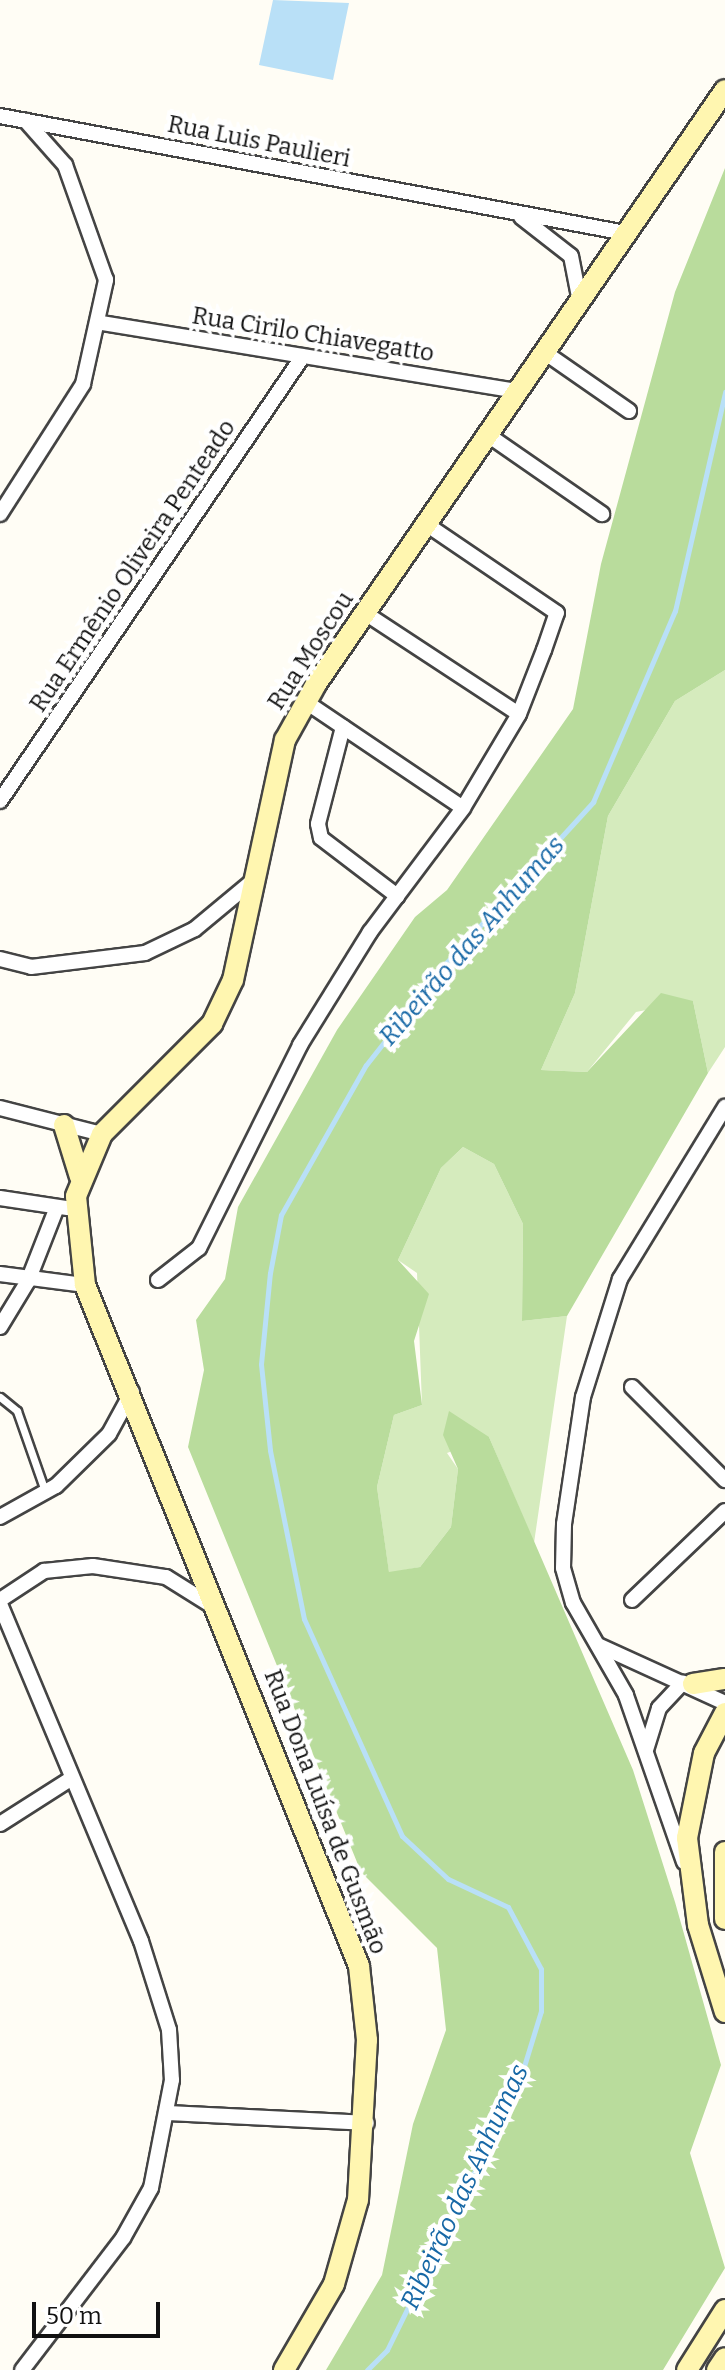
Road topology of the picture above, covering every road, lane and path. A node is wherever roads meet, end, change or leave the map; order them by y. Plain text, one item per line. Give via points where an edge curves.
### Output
1 (725, 90) edge
2 (0, 116) edge
3 (26, 121) junction
4 (510, 211) junction
5 (626, 233) junction
6 (580, 304) junction
7 (102, 323) junction
8 (547, 354) junction
9 (303, 356) junction
10 (518, 391) junction
11 (629, 411) dead end
12 (488, 435) junction
13 (0, 514) edge
14 (602, 514) dead end
15 (426, 524) junction
16 (365, 613) junction
17 (306, 702) junction
18 (519, 714) junction
19 (343, 727) junction
20 (0, 801) edge
21 (463, 808) junction
22 (255, 879) junction
23 (397, 896) junction
24 (0, 959) edge
25 (725, 1107) edge
26 (0, 1108) edge
27 (64, 1125) junction
28 (102, 1134) junction
29 (80, 1178) junction
30 (0, 1198) edge
31 (0, 1274) edge
32 (158, 1280) dead end
33 (28, 1281) junction
34 (85, 1285) junction
35 (0, 1327) edge
36 (632, 1387) dead end
37 (132, 1392) junction
38 (0, 1397) edge
39 (725, 1480) edge
40 (46, 1495) junction
41 (725, 1511) edge
42 (0, 1517) edge
43 (632, 1600) dead end
44 (0, 1602) edge
45 (215, 1607) junction
46 (591, 1640) junction
47 (725, 1679) edge
48 (688, 1683) junction
49 (725, 1703) edge
50 (725, 1713) edge
51 (646, 1753) junction
52 (69, 1780) junction
53 (0, 1824) edge
54 (725, 1852) edge
55 (688, 1874) junction
56 (725, 1919) edge
57 (725, 2012) edge
58 (170, 2113) junction
59 (367, 2123) junction
60 (725, 2310) edge
61 (725, 2358) edge
62 (22, 2370) edge
63 (284, 2370) edge
64 (687, 2370) edge
65 (717, 2370) edge

1 - 5 street, Rua Moscou
2 - 3 street, Rua Luis Paulieri
3 - 4 street, Rua Luis Paulieri
3 - 7 street via 65,165 93,228 106,280
4 - 5 street, Rua Luis Paulieri
4 - 6 street, Rua Luis Paulieri via 548,232 571,256
5 - 6 street, Rua Moscou
6 - 8 street, Rua Moscou
7 - 9 street, Rua Cirilo Chiavegatto
7 - 13 street via 83,384
8 - 10 street, Rua Moscou
8 - 11 street
9 - 10 street, Rua Cirilo Chiavegatto
9 - 20 street, Rua Ermênio Oliveira Penteado
10 - 12 street, Rua Moscou
12 - 14 street
12 - 15 street, Rua Moscou
15 - 16 street, Rua Moscou
15 - 18 street via 557,613
16 - 17 street, Rua Moscou
16 - 18 street
17 - 19 street
17 - 22 street, Rua Moscou via 285,740
18 - 21 street
19 - 21 street
19 - 23 street via 318,824 321,838
21 - 23 street
22 - 24 street via 195,929 145,953 31,967
22 - 28 street, Rua Moscou via 233,980 212,1024
23 - 32 street via 300,1045 199,1248
25 - 46 street via 620,1279 583,1397 568,1480 563,1568
26 - 27 street
27 - 28 street
27 - 29 street
28 - 29 street, Rua Moscou
29 - 34 street, Rua Moscou via 78,1251
30 - 33 street via 62,1207
31 - 33 street
33 - 34 street
33 - 35 street
34 - 37 street, Rua Dona Luísa de Gusmão
36 - 39 street
37 - 40 street via 109,1434
37 - 45 street, Rua Dona Luísa de Gusmão
38 - 40 lane via 17,1411
40 - 42 street
41 - 43 street
44 - 45 street via 44,1571 93,1566 166,1577
44 - 52 street
45 - 59 street, Rua Dona Luísa de Gusmão via 353,1946 367,2040
46 - 48 street via 643,1670
46 - 51 street via 626,1695
47 - 48 street
48 - 49 street
48 - 51 street via 659,1708
50 - 55 street via 704,1753 691,1805
51 - 55 street
52 - 53 street
52 - 58 street via 141,1941 169,2030
54 - 56 street
55 - 57 street
58 - 59 street
58 - 62 street via 151,2188 123,2238
59 - 63 street, Rua Dona Luísa de Gusmão via 342,2264
60 - 64 street
61 - 65 street

